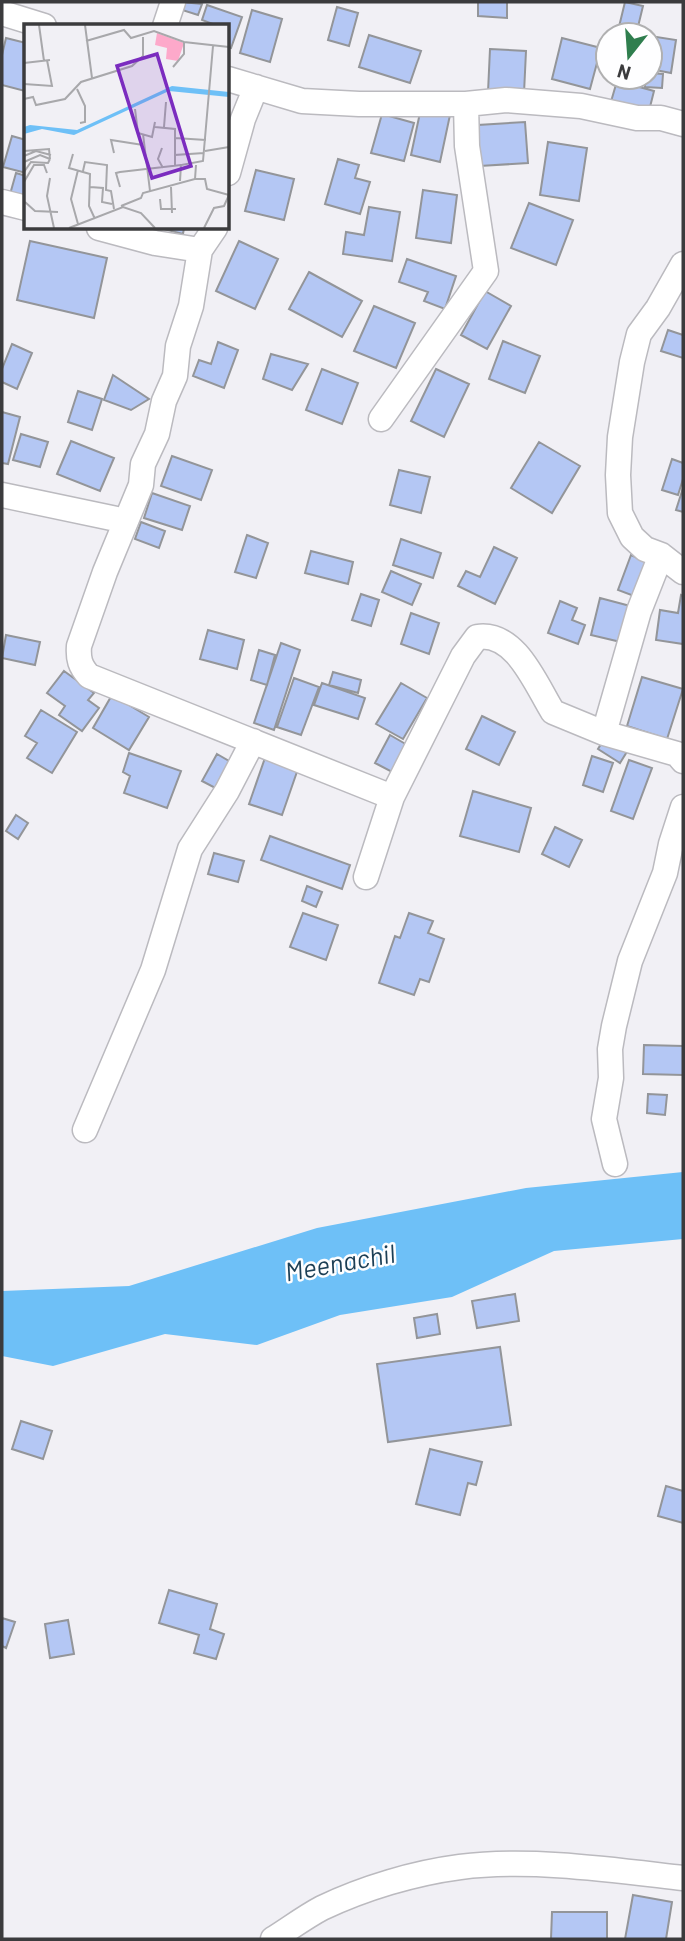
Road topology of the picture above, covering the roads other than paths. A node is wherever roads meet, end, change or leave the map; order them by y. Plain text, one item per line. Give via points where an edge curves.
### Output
1 (173, 2) edge
2 (2, 13) edge
3 (38, 24) edge
4 (166, 24) edge
5 (229, 79) edge
6 (256, 87) junction
7 (466, 104) junction
8 (683, 124) edge
9 (229, 169) edge
10 (2, 202) edge
11 (24, 208) edge
12 (103, 229) edge
13 (214, 229) edge
14 (200, 250) junction
15 (683, 264) edge
16 (381, 419) dead end
17 (2, 495) edge
18 (125, 521) junction
19 (661, 555) junction
20 (683, 572) edge
21 (604, 733) junction
22 (253, 741) junction
23 (683, 761) edge
24 (392, 797) junction
25 (683, 807) edge
26 (366, 877) dead end
27 (85, 1130) dead end
28 (615, 1164) dead end
29 (683, 1878) edge
30 (273, 1939) edge

1 - 4 street
2 - 3 street
5 - 6 street
6 - 7 street via 302,101
6 - 9 street
7 - 8 street via 506,100 581,106
7 - 16 street via 467,146 486,271
10 - 11 street
12 - 14 street
13 - 14 street
14 - 18 street via 175,376
15 - 19 street via 639,334 620,437 620,513 632,537
17 - 18 street
18 - 22 street via 79,646 82,669 89,676
19 - 20 street
19 - 21 street via 639,611
21 - 23 street via 677,754
21 - 24 street via 553,712 539,685 507,645 489,635 477,637
22 - 24 street
22 - 27 street via 190,849 153,970
24 - 26 street
25 - 28 street via 664,873 630,961 612,1037 604,1119
29 - 30 street via 586,1868 461,1867 355,1895 322,1908

